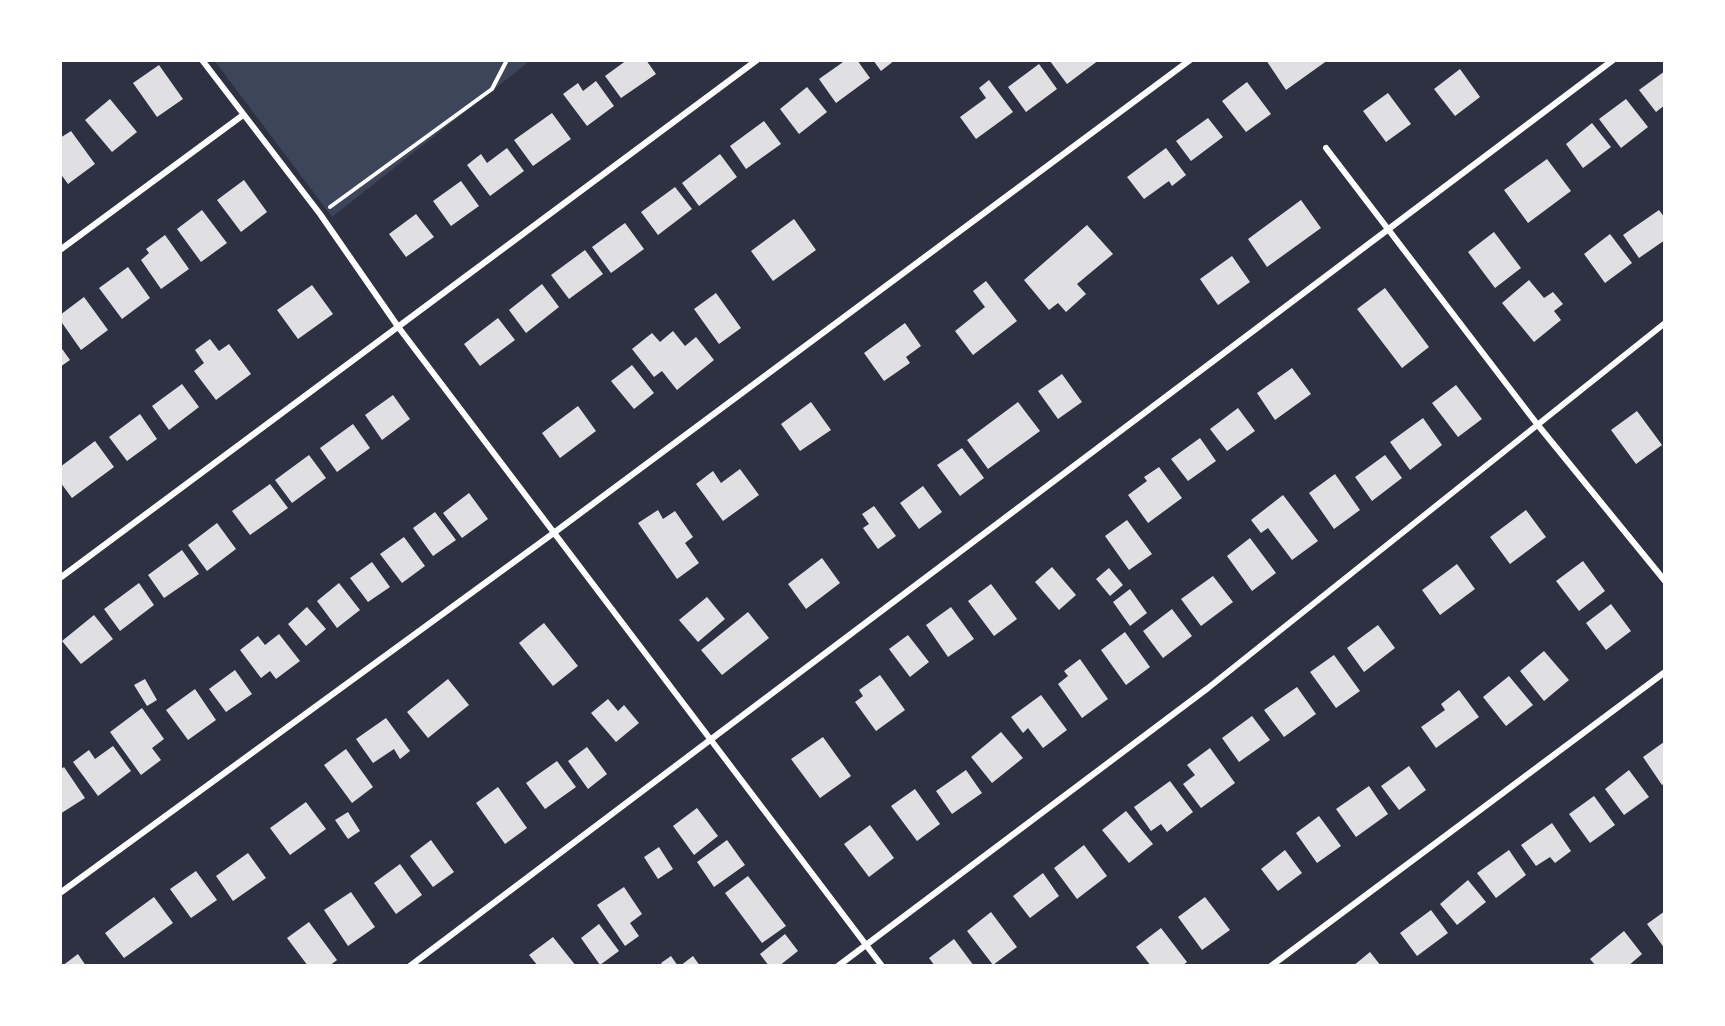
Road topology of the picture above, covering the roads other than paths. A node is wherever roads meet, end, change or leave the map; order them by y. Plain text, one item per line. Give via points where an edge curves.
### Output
1 (202, 60) edge
2 (757, 60) edge
3 (1190, 60) edge
4 (1613, 60) edge
5 (243, 115) junction
6 (1326, 148) dead end
7 (1389, 230) junction
8 (60, 250) edge
9 (1665, 323) edge
10 (399, 328) junction
11 (1537, 424) junction
12 (555, 532) junction
13 (60, 578) edge
14 (1665, 581) edge
15 (1665, 672) edge
16 (711, 740) junction
17 (60, 893) edge
18 (866, 945) junction
19 (410, 966) edge
20 (838, 966) edge
21 (882, 966) edge
22 (1271, 966) edge

1 - 5 street
2 - 10 street
3 - 12 street
4 - 7 street
5 - 8 street
5 - 10 street via 320,214
6 - 7 street
7 - 11 street
7 - 16 street
9 - 11 street
10 - 12 street
10 - 13 street
11 - 14 street
11 - 18 street via 1208,688
12 - 16 street
12 - 17 street
15 - 22 street
16 - 18 street
16 - 19 street
18 - 20 street
18 - 21 street

